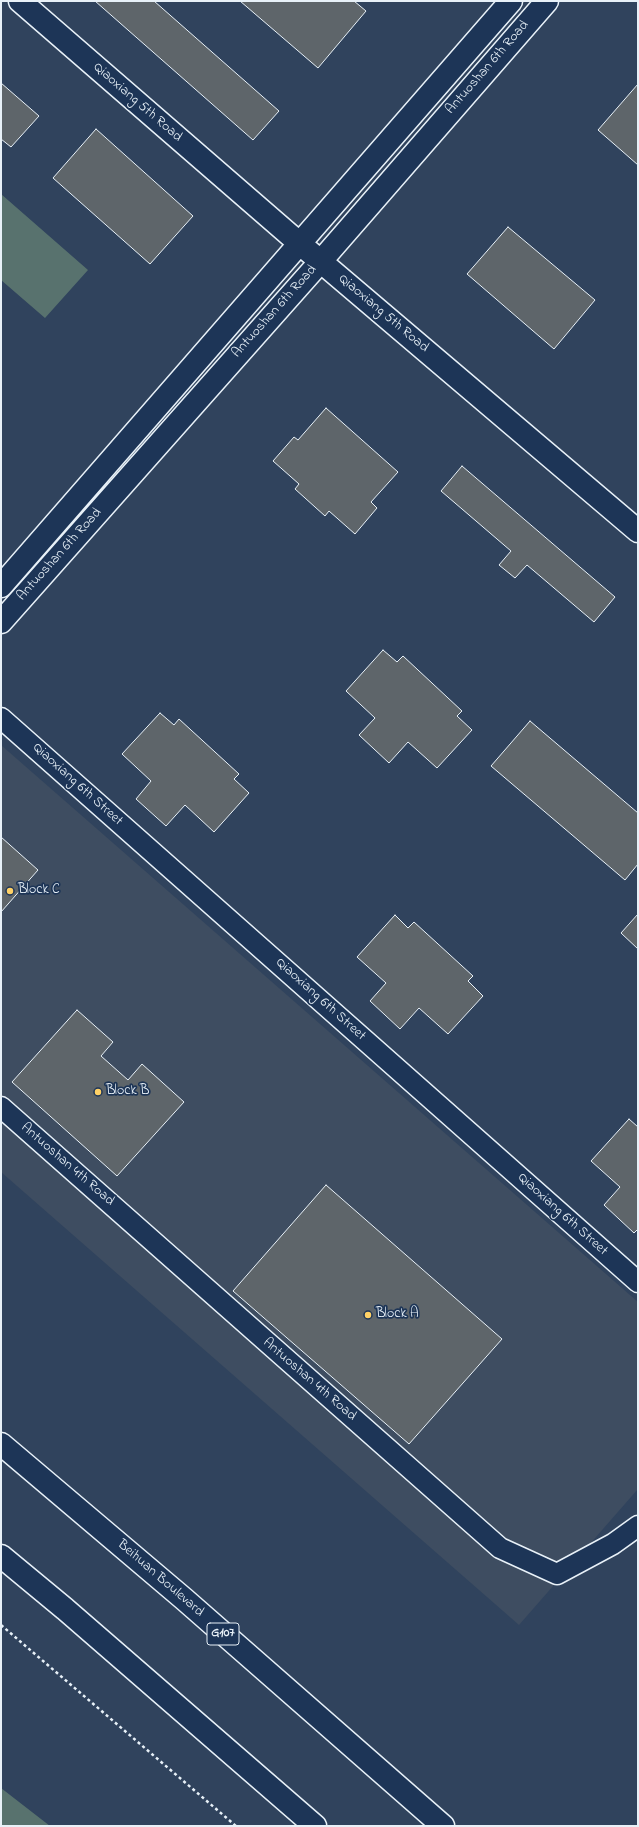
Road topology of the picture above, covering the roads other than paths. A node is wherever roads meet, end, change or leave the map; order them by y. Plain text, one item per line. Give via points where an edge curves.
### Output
1 (20, 1) edge
2 (511, 1) edge
3 (547, 1) edge
4 (299, 243) junction
5 (321, 261) junction
6 (638, 532) edge
7 (1, 586) edge
8 (1, 622) edge
9 (1, 718) edge
10 (1, 1107) edge
11 (638, 1282) edge
12 (1, 1444) edge
13 (638, 1526) edge
14 (1, 1556) edge
15 (315, 1826) edge
16 (443, 1826) edge

1 - 4 main road, Qiaoxiang 5th Road
2 - 4 main road, Antuoshan 6th Road
3 - 5 main road, Antuoshan 6th Road
4 - 5 main road, Qiaoxiang 5th Road
4 - 7 main road, Antuoshan 6th Road
5 - 6 main road, Qiaoxiang 5th Road
5 - 8 main road, Antuoshan 6th Road
9 - 11 street, Qiaoxiang 6th Street
10 - 13 street, Antuoshan 4th Road via 500,1548 557,1574 612,1544
12 - 16 main road, Beihuan Boulevard / G107 via 184,1599
14 - 15 main road

